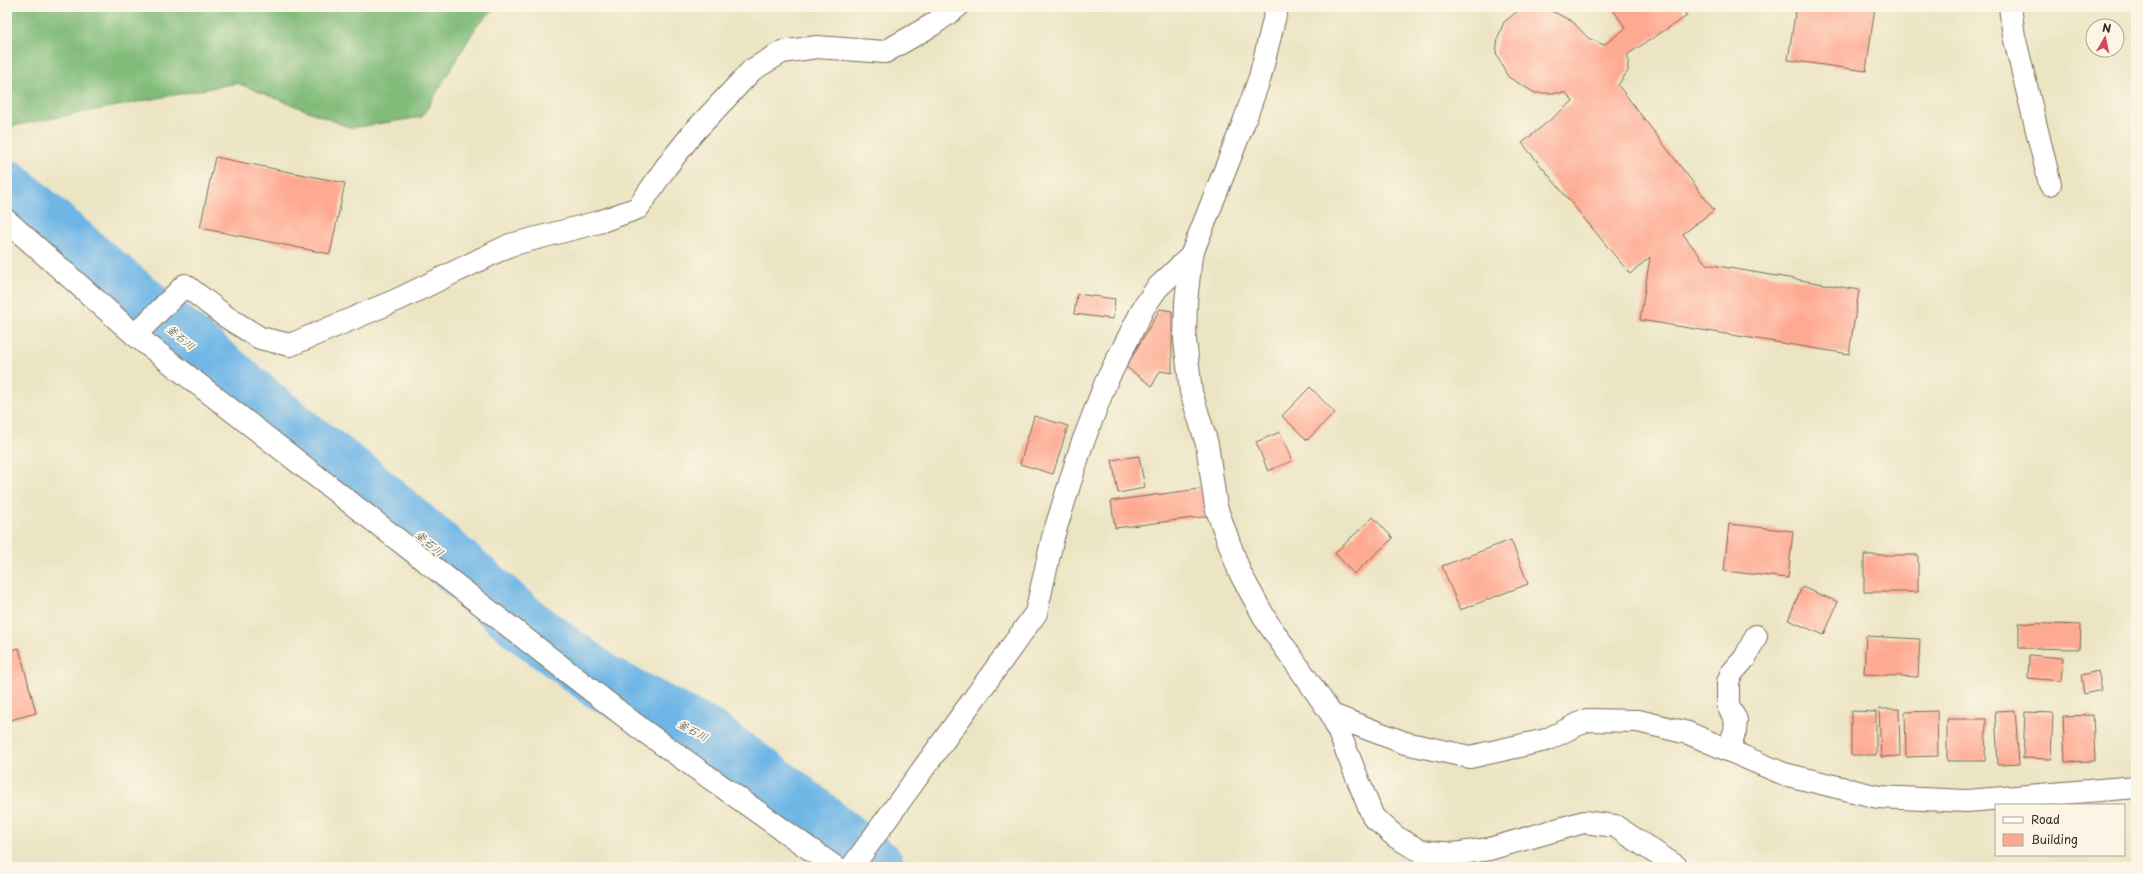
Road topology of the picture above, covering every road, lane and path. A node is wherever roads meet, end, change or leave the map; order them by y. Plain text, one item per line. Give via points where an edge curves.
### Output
1 (957, 7) edge
2 (1277, 7) edge
3 (2010, 7) edge
4 (2050, 184) dead end
5 (7, 221) edge
6 (1191, 256) junction
7 (135, 335) junction
8 (1756, 636) dead end
9 (1332, 715) junction
10 (1728, 750) junction
11 (2136, 788) edge
12 (835, 867) edge
13 (852, 867) edge
14 (1677, 867) edge

1 - 7 street via 932,25 885,52 817,47 782,52 752,70 693,133 638,208 599,222 510,245 400,299 290,345 260,338 225,316 185,285
2 - 6 street via 1260,77
3 - 4 street via 2014,36
5 - 7 street
6 - 9 street via 1185,340 1191,392 1206,444 1216,507 1240,573 1267,622
6 - 13 street via 1157,288 1106,382 1081,446 1053,537 1036,613
7 - 12 street via 641,729
8 - 10 street via 1745,658 1731,674 1728,682 1728,706 1736,720
9 - 10 street via 1405,743 1470,758 1546,740 1586,720 1638,722 1688,733
9 - 14 street via 1373,818 1396,837 1420,851 1454,854 1489,849 1584,822 1614,826
10 - 11 street via 1784,774 1878,797 1968,801

